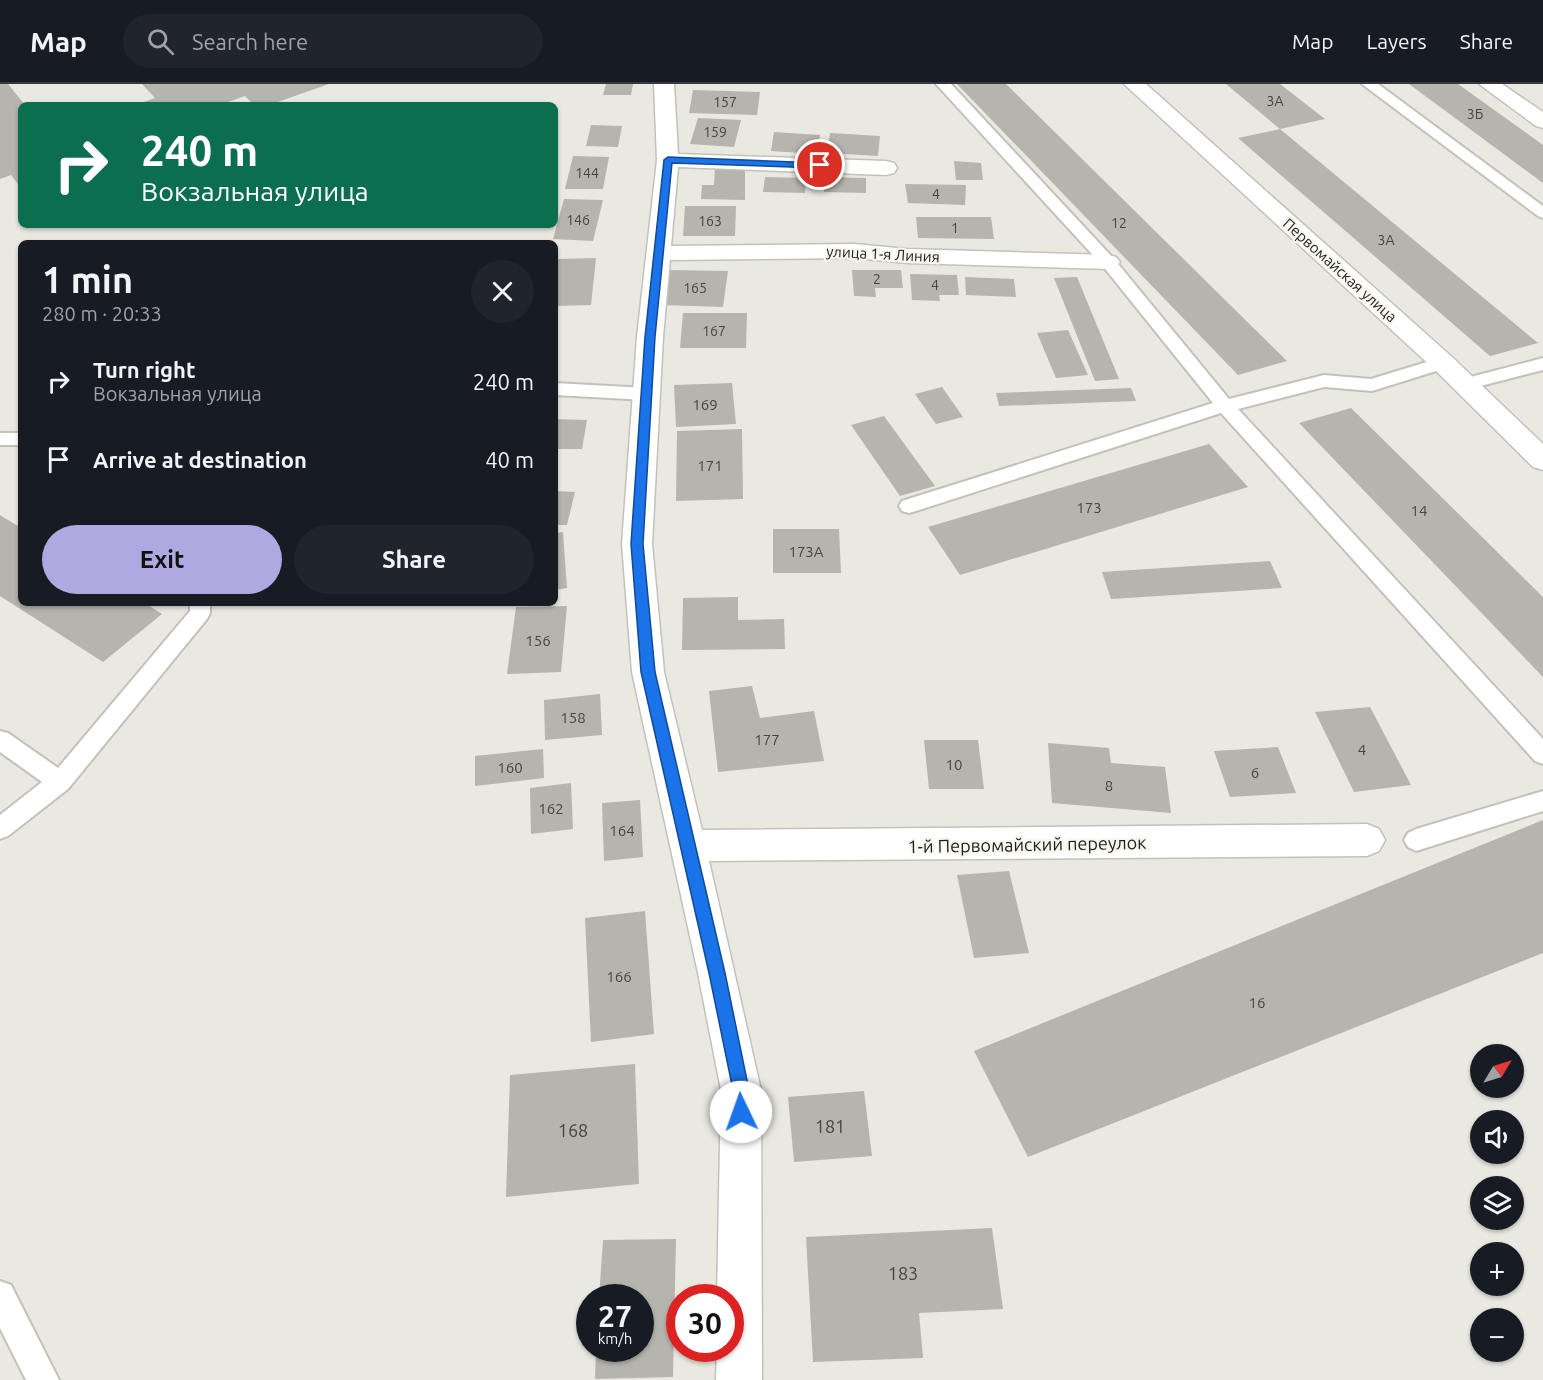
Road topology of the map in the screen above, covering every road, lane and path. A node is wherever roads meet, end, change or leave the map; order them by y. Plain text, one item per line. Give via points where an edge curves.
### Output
1 (664, 84) edge
2 (943, 84) edge
3 (1134, 84) edge
4 (1370, 84) edge
5 (1489, 84) edge
6 (1543, 122) edge
7 (668, 160) junction
8 (886, 168) dead end
9 (1543, 213) edge
10 (658, 253) junction
11 (1108, 262) junction
12 (1443, 363) junction
13 (1543, 364) edge
14 (1465, 384) junction
15 (558, 389) edge
16 (646, 394) junction
17 (1225, 406) junction
18 (0, 439) edge
19 (18, 439) edge
20 (1543, 460) edge
21 (909, 506) dead end
22 (200, 606) edge
23 (0, 740) edge
24 (1543, 754) edge
25 (60, 782) junction
26 (1543, 801) edge
27 (0, 829) edge
28 (1367, 840) dead end
29 (1416, 840) dead end
30 (687, 846) junction
31 (0, 1296) edge
32 (43, 1380) edge
33 (739, 1380) edge

1 - 7 street
2 - 11 lane
3 - 12 street, Первомайская улица
4 - 9 lane
5 - 6 street
7 - 8 street
7 - 10 street
10 - 11 street, улица 1-я Линия via 855,251
10 - 16 street
11 - 17 lane
12 - 14 street, Первомайская улица
12 - 17 lane via 1372,385 1324,381
13 - 14 lane
14 - 20 street, Первомайская улица
15 - 16 lane
16 - 30 street via 637,544 647,661
17 - 21 lane
17 - 24 lane
18 - 19 lane
22 - 25 lane via 200,613
23 - 25 lane
25 - 27 lane
26 - 29 lane
28 - 30 street, 1-й Первомайский переулок
30 - 33 street via 741,1090
31 - 32 lane

